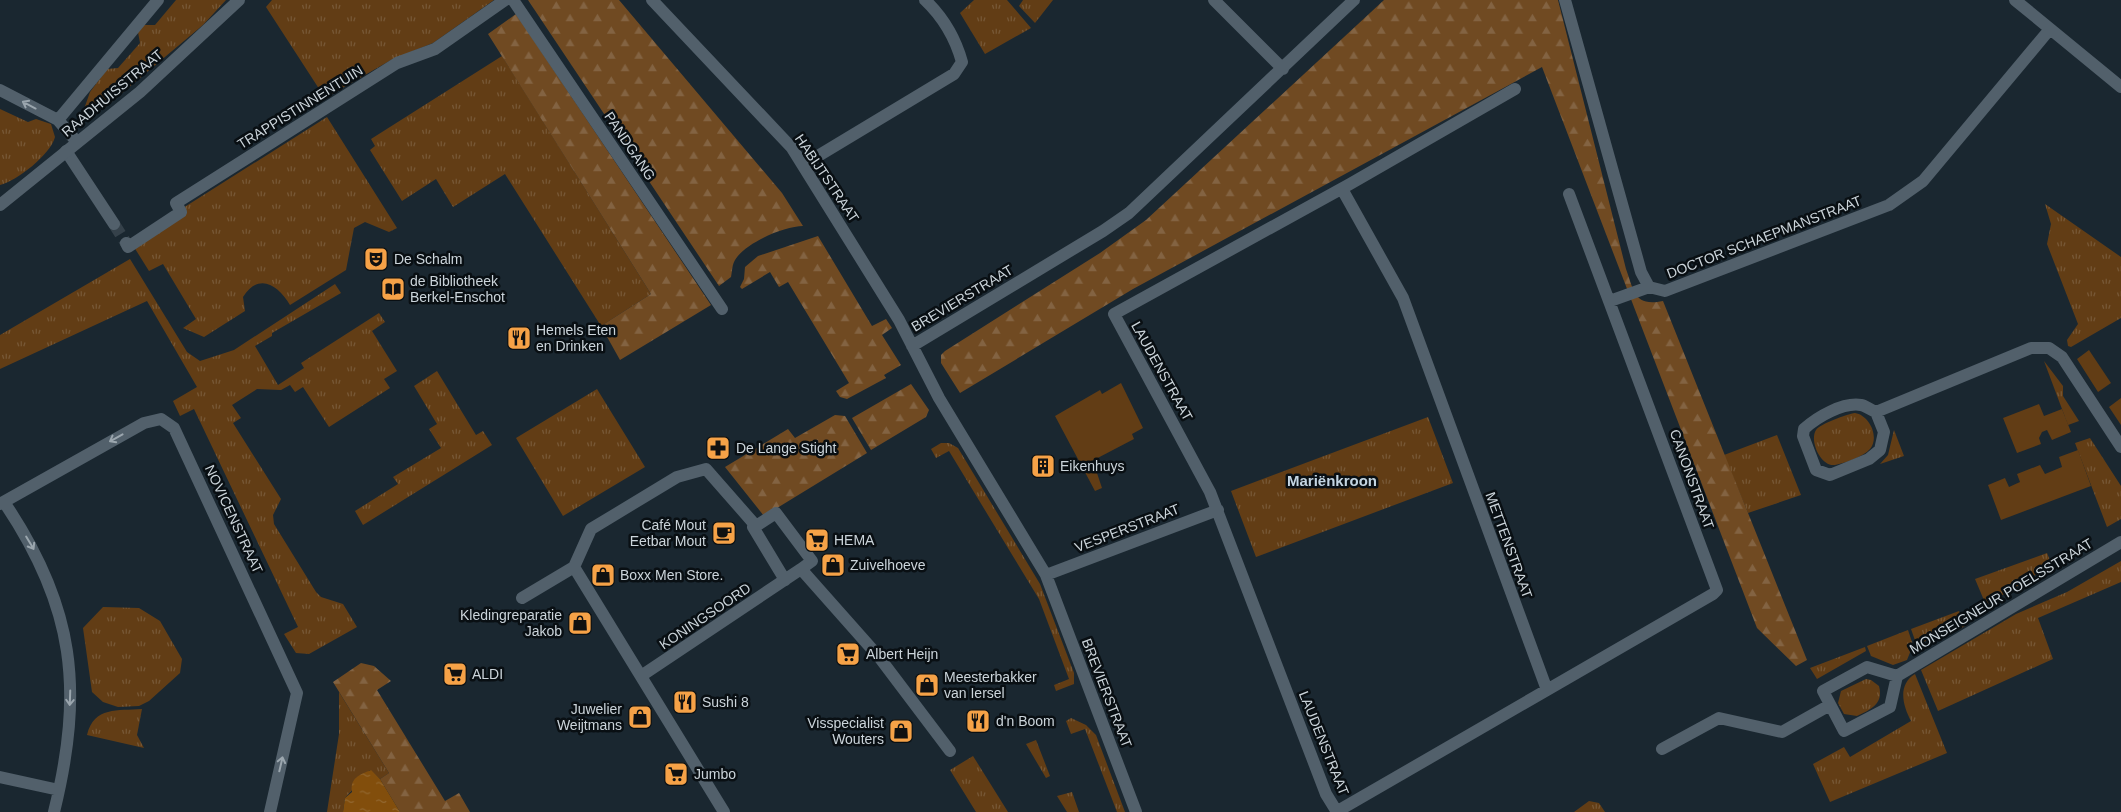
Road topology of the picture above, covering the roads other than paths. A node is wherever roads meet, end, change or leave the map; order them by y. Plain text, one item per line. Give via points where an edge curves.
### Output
1 (158, 0) edge
2 (239, 0) edge
3 (505, 0) edge
4 (513, 0) edge
5 (652, 0) edge
6 (925, 0) edge
7 (1214, 0) edge
8 (1354, 0) edge
9 (1565, 0) edge
10 (2015, 0) edge
11 (2050, 29) junction
12 (1283, 69) junction
13 (2121, 87) edge
14 (1515, 89) dead end
15 (0, 90) edge
16 (58, 120) junction
17 (77, 142) junction
18 (66, 151) junction
19 (803, 165) junction
20 (1342, 189) junction
21 (1569, 194) dead end
22 (0, 205) edge
23 (114, 224) tunnel mouth
24 (127, 245) dead end
25 (1649, 287) junction
26 (1610, 301) junction
27 (722, 309) dead end
28 (912, 346) junction
29 (1876, 412) junction
30 (2121, 447) edge
31 (2, 503) edge
32 (1218, 510) junction
33 (756, 526) junction
34 (2121, 542) edge
35 (574, 567) junction
36 (801, 569) junction
37 (1046, 574) junction
38 (785, 580) junction
39 (522, 598) dead end
40 (641, 676) junction
41 (1896, 676) junction
42 (1547, 690) junction
43 (1830, 705) junction
44 (1662, 749) dead end
45 (950, 751) dead end
46 (0, 777) edge
47 (60, 790) junction
48 (54, 812) edge
49 (270, 812) edge
50 (724, 812) edge
51 (1136, 812) edge
52 (1336, 812) edge

1 - 16 street, RAADHUISSTRAAT
2 - 17 street, RAADHUISSTRAAT via 140,92
3 - 24 street, TRAPPISTINNENTUIN via 435,49 397,63 176,203 182,212
4 - 27 street, PANDGANG
5 - 19 street, HABIJTSTRAAT via 792,148
6 - 19 street via 945,21 957,44 962,62 954,74
7 - 12 street
8 - 12 street, BREVIERSTRAAT
9 - 25 street via 1641,272
10 - 11 street
11 - 13 street
11 - 25 street, DOCTOR SCHAEPMANSTRAAT via 1923,181 1889,205 1664,291
12 - 28 street, BREVIERSTRAAT via 1129,213
14 - 20 street, LAUDENSTRAAT
16 -> 15 street
16 - 17 street
17 - 18 street, RAADHUISSTRAAT
18 - 22 street, RAADHUISSTRAAT
18 - 23 street
19 - 28 street, HABIJTSTRAAT
20 - 32 street, LAUDENSTRAAT via 1114,314
20 - 42 street, METTENSTRAAT via 1404,298
21 - 26 street, CANONSTRAAT
25 - 26 street
26 - 42 street, CANONSTRAAT via 1717,590
28 - 37 street, BREVIERSTRAAT via 939,398
29 - 29 street via 1863,405 1848,405 1812,421 1804,429 1803,436 1816,470 1830,475 1870,459 1880,450 1884,432
29 - 30 street via 2031,348 2050,348 2062,357
31 -> 47 street via 34,548 62,622 70,687 69,737
49 -> 31 street, NOVICENSTRAAT via 297,693 174,428 161,419 144,423
32 - 37 street, VESPERSTRAAT
32 - 52 street, LAUDENSTRAAT via 1326,794
33 - 35 street via 706,469 677,477 591,529
33 - 36 street via 776,513 812,561
33 - 38 street via 753,527
34 - 41 street, MONSEIGNEUR POELSSTRAAT
35 - 39 street
35 - 40 street
36 - 38 street, KONINGSOORD
36 - 45 street via 879,657
37 - 51 street, BREVIERSTRAAT
38 - 40 street, KONINGSOORD
40 - 50 street
41 - 43 street via 1867,667 1823,691
41 - 43 street via 1890,707 1844,731
42 - 52 street
43 - 44 street via 1782,732 1719,718
46 - 47 street
47 - 48 street

